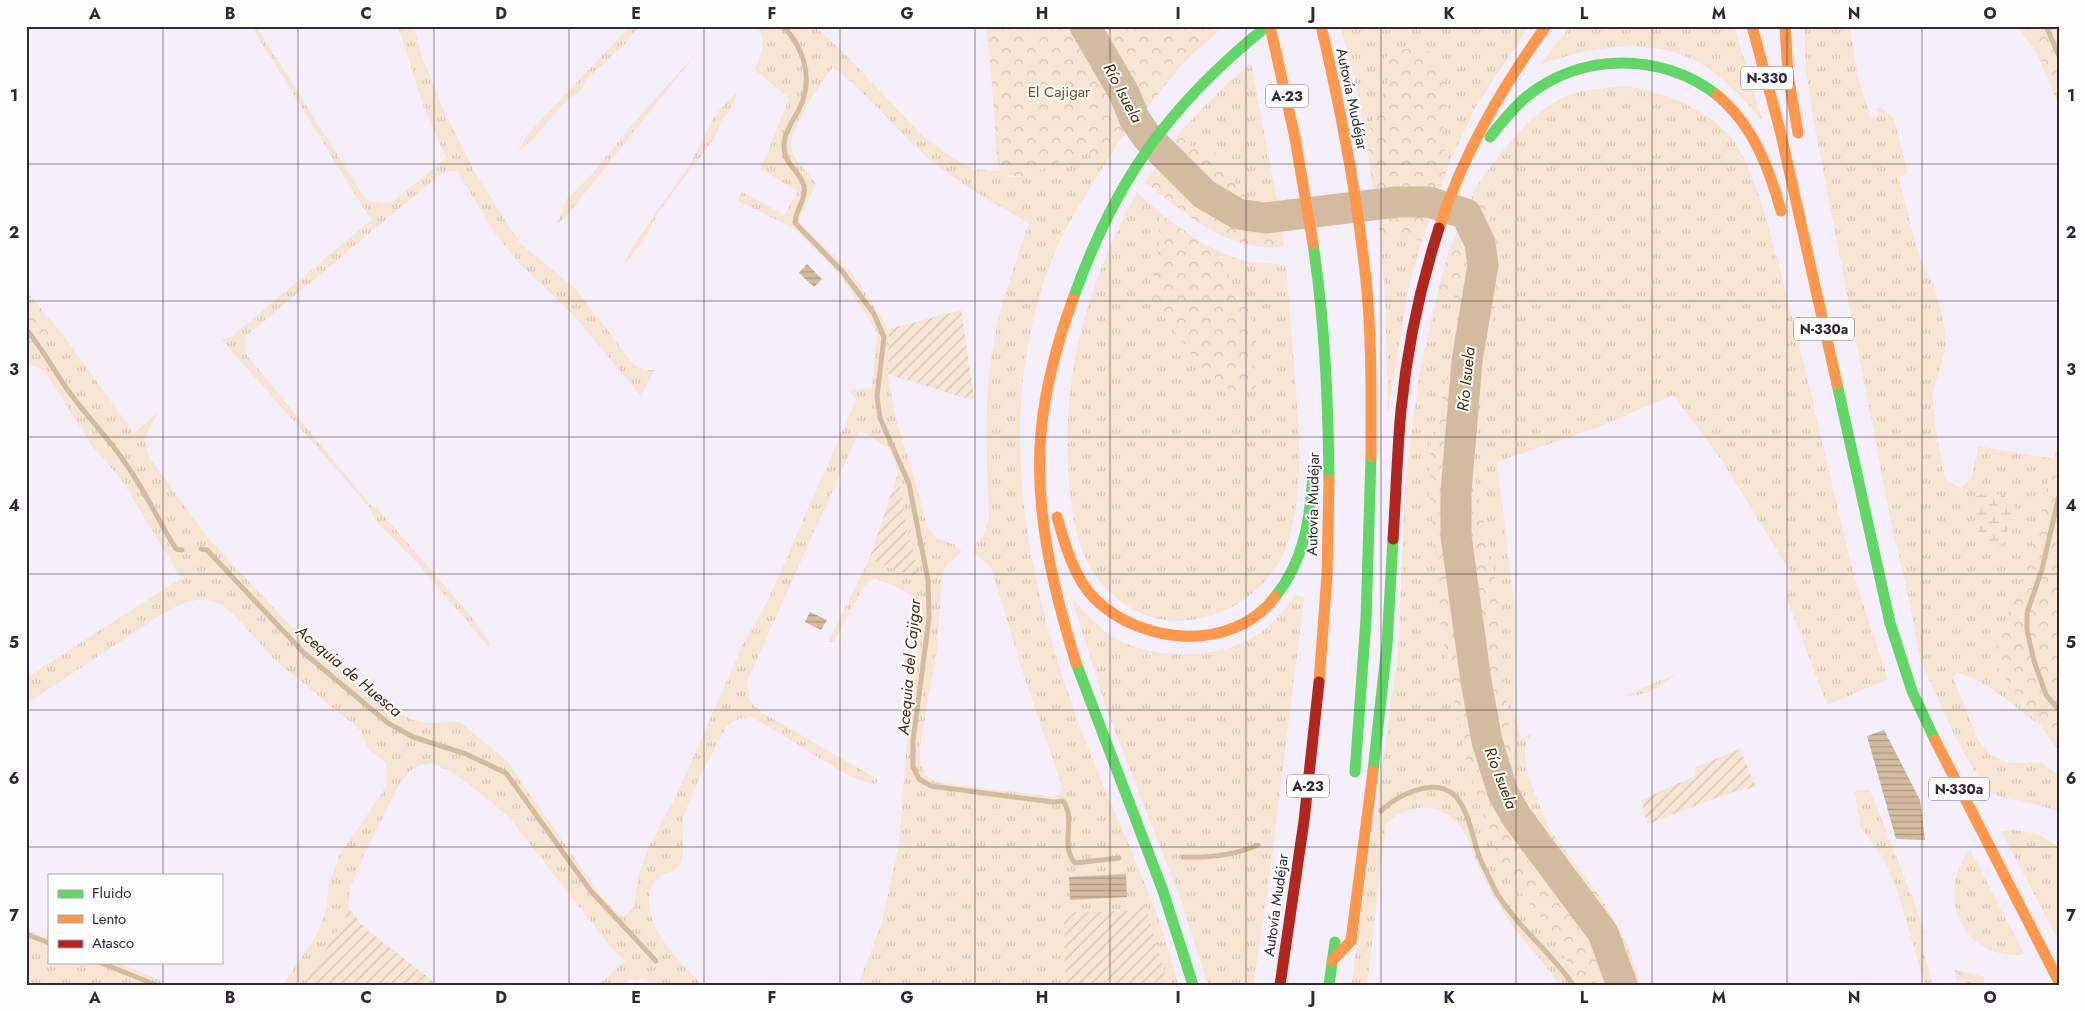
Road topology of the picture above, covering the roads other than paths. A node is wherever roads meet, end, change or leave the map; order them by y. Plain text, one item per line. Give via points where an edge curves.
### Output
1 (1268, 26) edge
2 (1321, 26) edge
3 (1546, 26) edge
4 (1752, 26) edge
5 (1786, 26) edge
6 (1800, 143) dead end
7 (1468, 151) junction
8 (1803, 179) dead end
9 (1797, 202) junction
10 (1785, 227) dead end
11 (1798, 260) dead end
12 (1814, 282) junction
13 (1323, 326) junction
14 (1313, 338) dead end
15 (1054, 366) junction
16 (1313, 460) dead end
17 (1052, 463) dead end
18 (1056, 508) dead end
19 (1354, 782) dead end
20 (1336, 933) dead end
21 (1332, 961) junction
22 (2059, 982) edge
23 (1193, 985) edge
24 (1280, 985) edge
25 (1328, 985) edge

1 - 13 highway, Autovía Mudéjar / A-23 via 1301,165
1 - 15 highway via 1219,66 1150,144 1106,216 1072,296
2 - 19 highway, Autovía Mudéjar via 1350,158 1366,284 1370,368 1365,649
3 - 7 highway via 1513,71
4 - 9 highway, N-330
5 - 6 highway via 1788,75
7 - 10 highway via 1486,142 1512,109 1537,87 1567,71 1617,62 1667,69 1698,83 1726,102 1738,117 1767,165
7 - 21 highway via 1428,258 1412,332 1401,410 1387,645 1372,783 1351,941
8 - 9 highway
9 - 12 highway, N-330
11 - 12 highway
12 - 22 highway, N-330a via 1881,587 1912,691 1969,810
13 - 14 highway
13 - 24 highway, Autovía Mudéjar / A-23 via 1329,480 1323,642 1311,769
15 - 17 highway
15 - 23 highway via 1045,399 1040,466 1045,532 1055,588 1090,706 1164,897
16 - 18 highway via 1308,526 1296,566 1287,583 1262,611 1248,620 1202,637 1150,633 1120,620 1108,610 1084,585 1076,570 1062,536
20 - 21 highway
21 - 25 highway

